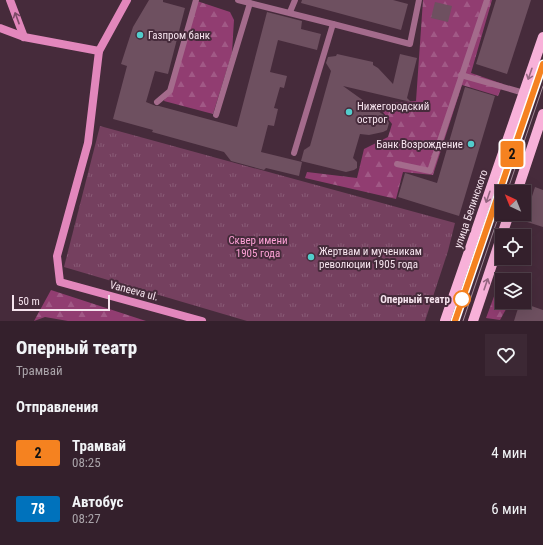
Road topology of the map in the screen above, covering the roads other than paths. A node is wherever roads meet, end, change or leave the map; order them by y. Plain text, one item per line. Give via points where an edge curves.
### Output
1 (10, 0) edge
2 (127, 0) edge
3 (196, 0) edge
4 (238, 0) edge
5 (294, 0) edge
6 (419, 0) edge
7 (487, 0) edge
8 (250, 3) junction
9 (290, 12) junction
10 (333, 24) junction
11 (0, 28) edge
12 (24, 37) junction
13 (543, 37) edge
14 (99, 52) junction
15 (461, 75) junction
16 (524, 93) junction
17 (157, 102) dead end
18 (543, 114) edge
19 (216, 115) dead end
20 (294, 153) dead end
21 (397, 164) dead end
22 (519, 185) edge
23 (507, 221) edge
24 (202, 321) edge
25 (445, 321) edge
26 (473, 321) edge

12 -> 1 main road
2 - 14 main road
3 - 17 lane via 170,91
4 - 8 lane
5 - 9 lane
6 - 10 lane via 410,44
7 - 15 lane
8 - 9 lane
8 - 19 lane
9 - 10 lane
10 - 20 lane
11 - 12 main road
12 - 14 main road
13 -> 16 main road, улица Белинского
14 - 24 main road, Vaneeva ul. via 88,143 57,256 60,282
15 - 16 lane
15 - 21 lane via 430,171
16 -> 25 main road, улица Белинского
18 - 22 main road
26 -> 23 main road

